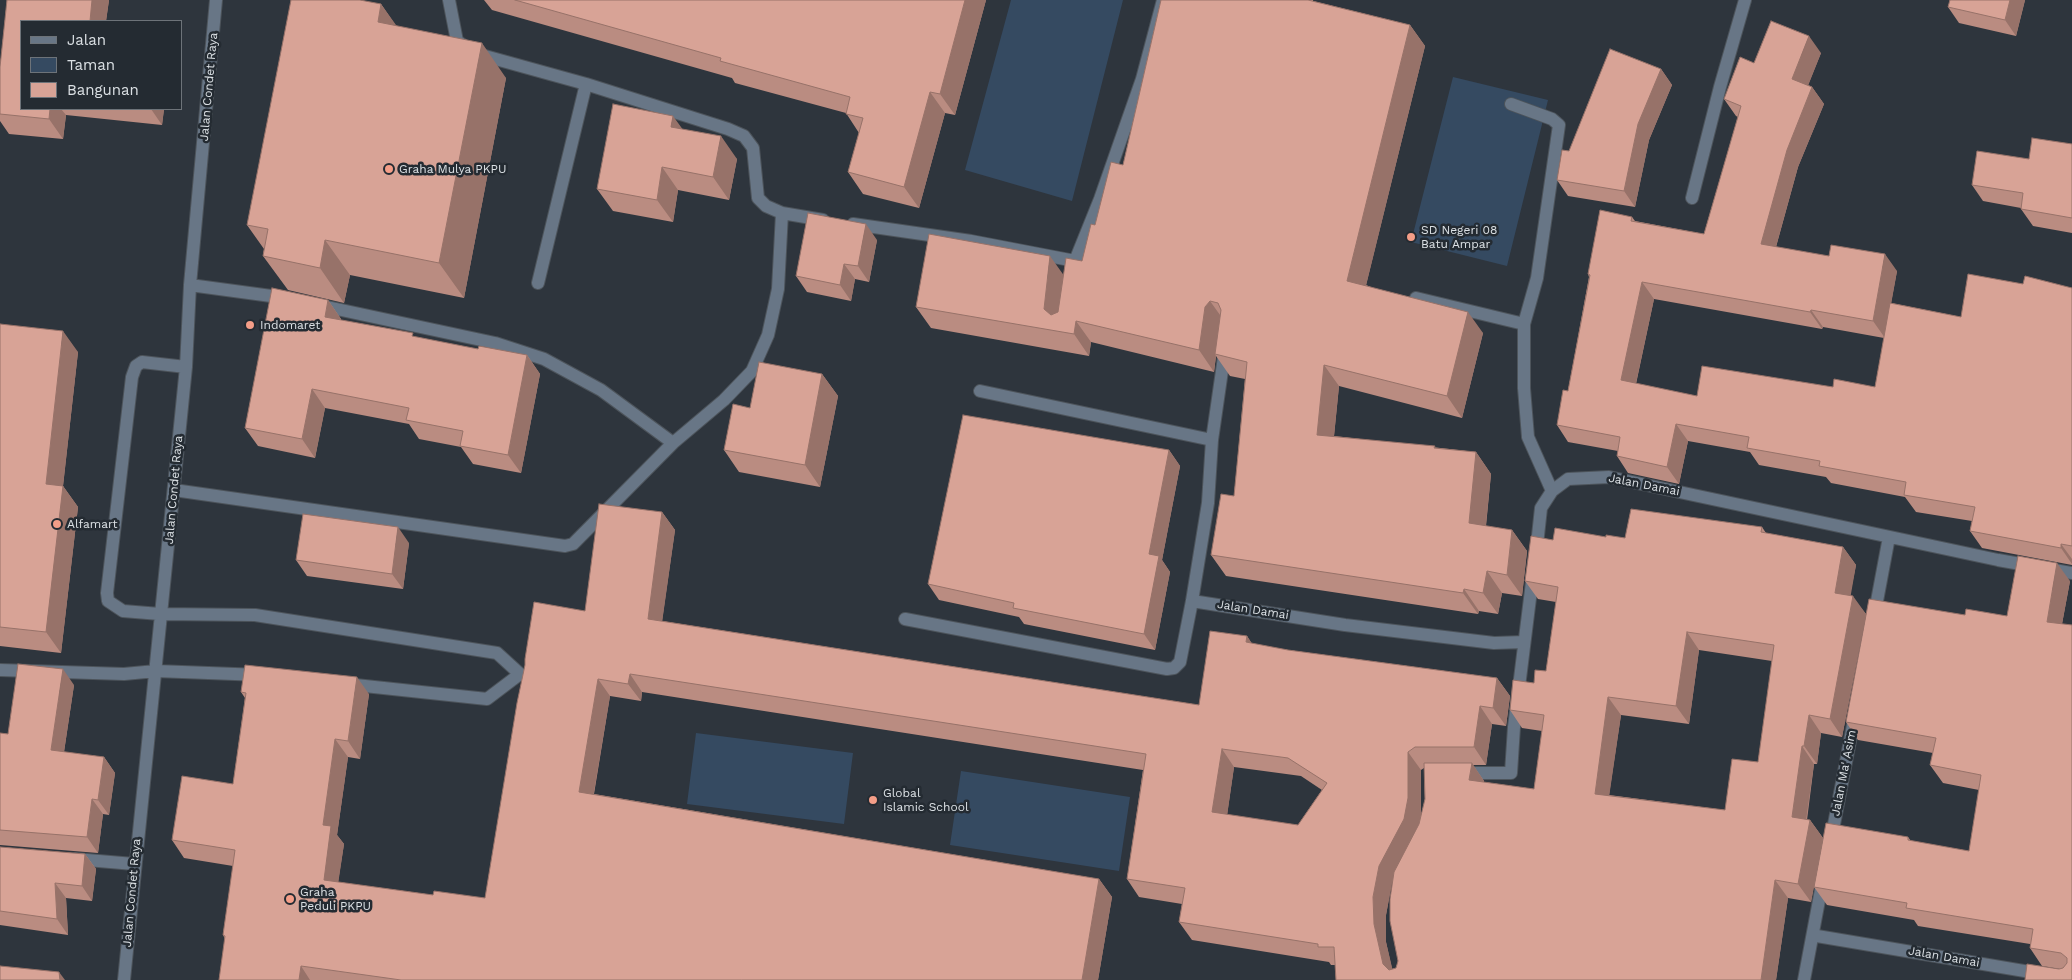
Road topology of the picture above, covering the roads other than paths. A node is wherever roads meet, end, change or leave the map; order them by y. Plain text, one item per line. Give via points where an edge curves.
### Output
1 (216, 0) edge
2 (449, 0) edge
3 (1163, 0) edge
4 (1745, 0) edge
5 (586, 84) junction
6 (1511, 104) dead end
7 (1692, 198) dead end
8 (782, 213) junction
9 (1075, 261) junction
10 (1073, 280) edge
11 (538, 283) dead end
12 (190, 285) junction
13 (1408, 297) edge
14 (1524, 324) junction
15 (1227, 339) edge
16 (186, 367) junction
17 (980, 391) dead end
18 (1212, 440) junction
19 (673, 444) junction
20 (174, 490) junction
21 (1552, 491) junction
22 (1889, 536) junction
23 (2072, 573) edge
24 (1192, 601) junction
25 (160, 614) junction
26 (905, 619) dead end
27 (1870, 634) edge
28 (1524, 642) junction
29 (0, 670) edge
30 (156, 671) junction
31 (520, 674) junction
32 (275, 676) edge
33 (333, 682) edge
34 (526, 700) edge
35 (1857, 702) edge
36 (1446, 773) edge
37 (1829, 848) edge
38 (62, 858) edge
39 (134, 864) junction
40 (1825, 867) edge
41 (1817, 936) dead end
42 (2072, 979) edge
43 (124, 980) edge
44 (1804, 980) edge

1 - 12 street, Jalan Condet Raya
2 - 5 street via 457,41 474,53
3 - 9 street via 1142,79
4 - 7 street
5 - 8 street via 744,136 753,148 758,198 766,206
5 - 11 street
6 - 14 street via 1552,119 1559,125 1537,278
8 - 9 street via 971,241
8 - 19 street via 778,289 768,335 752,371
9 - 10 street
12 - 16 street, Jalan Condet Raya
12 - 19 street via 284,298 503,345 572,373 630,410
13 - 14 street
14 - 21 street via 1528,437
15 - 18 street
16 - 20 street, Jalan Condet Raya
16 - 25 street via 142,362 136,366 132,377 107,593 108,600 123,611
17 - 18 street
18 - 24 street via 1208,503
19 - 20 street via 573,544 565,546
20 - 25 street, Jalan Condet Raya
21 - 22 street, Jalan Damai via 1568,479 1610,477
21 - 28 street via 1541,508
22 - 23 street, Jalan Damai
22 - 27 street
24 - 26 street via 1180,662 1167,669
24 - 28 street, Jalan Damai via 1494,643
25 - 30 street, Jalan Condet Raya
25 - 31 street via 255,615 497,652
28 - 36 street via 1511,773
29 - 30 street via 124,674
30 - 32 street
30 - 39 street, Jalan Condet Raya
31 - 33 street via 488,698
31 - 34 street via 530,681
35 - 37 street, Jalan Ma' Asim
38 - 39 street
39 - 43 street, Jalan Condet Raya
40 - 44 street
41 - 42 street, Jalan Damai

